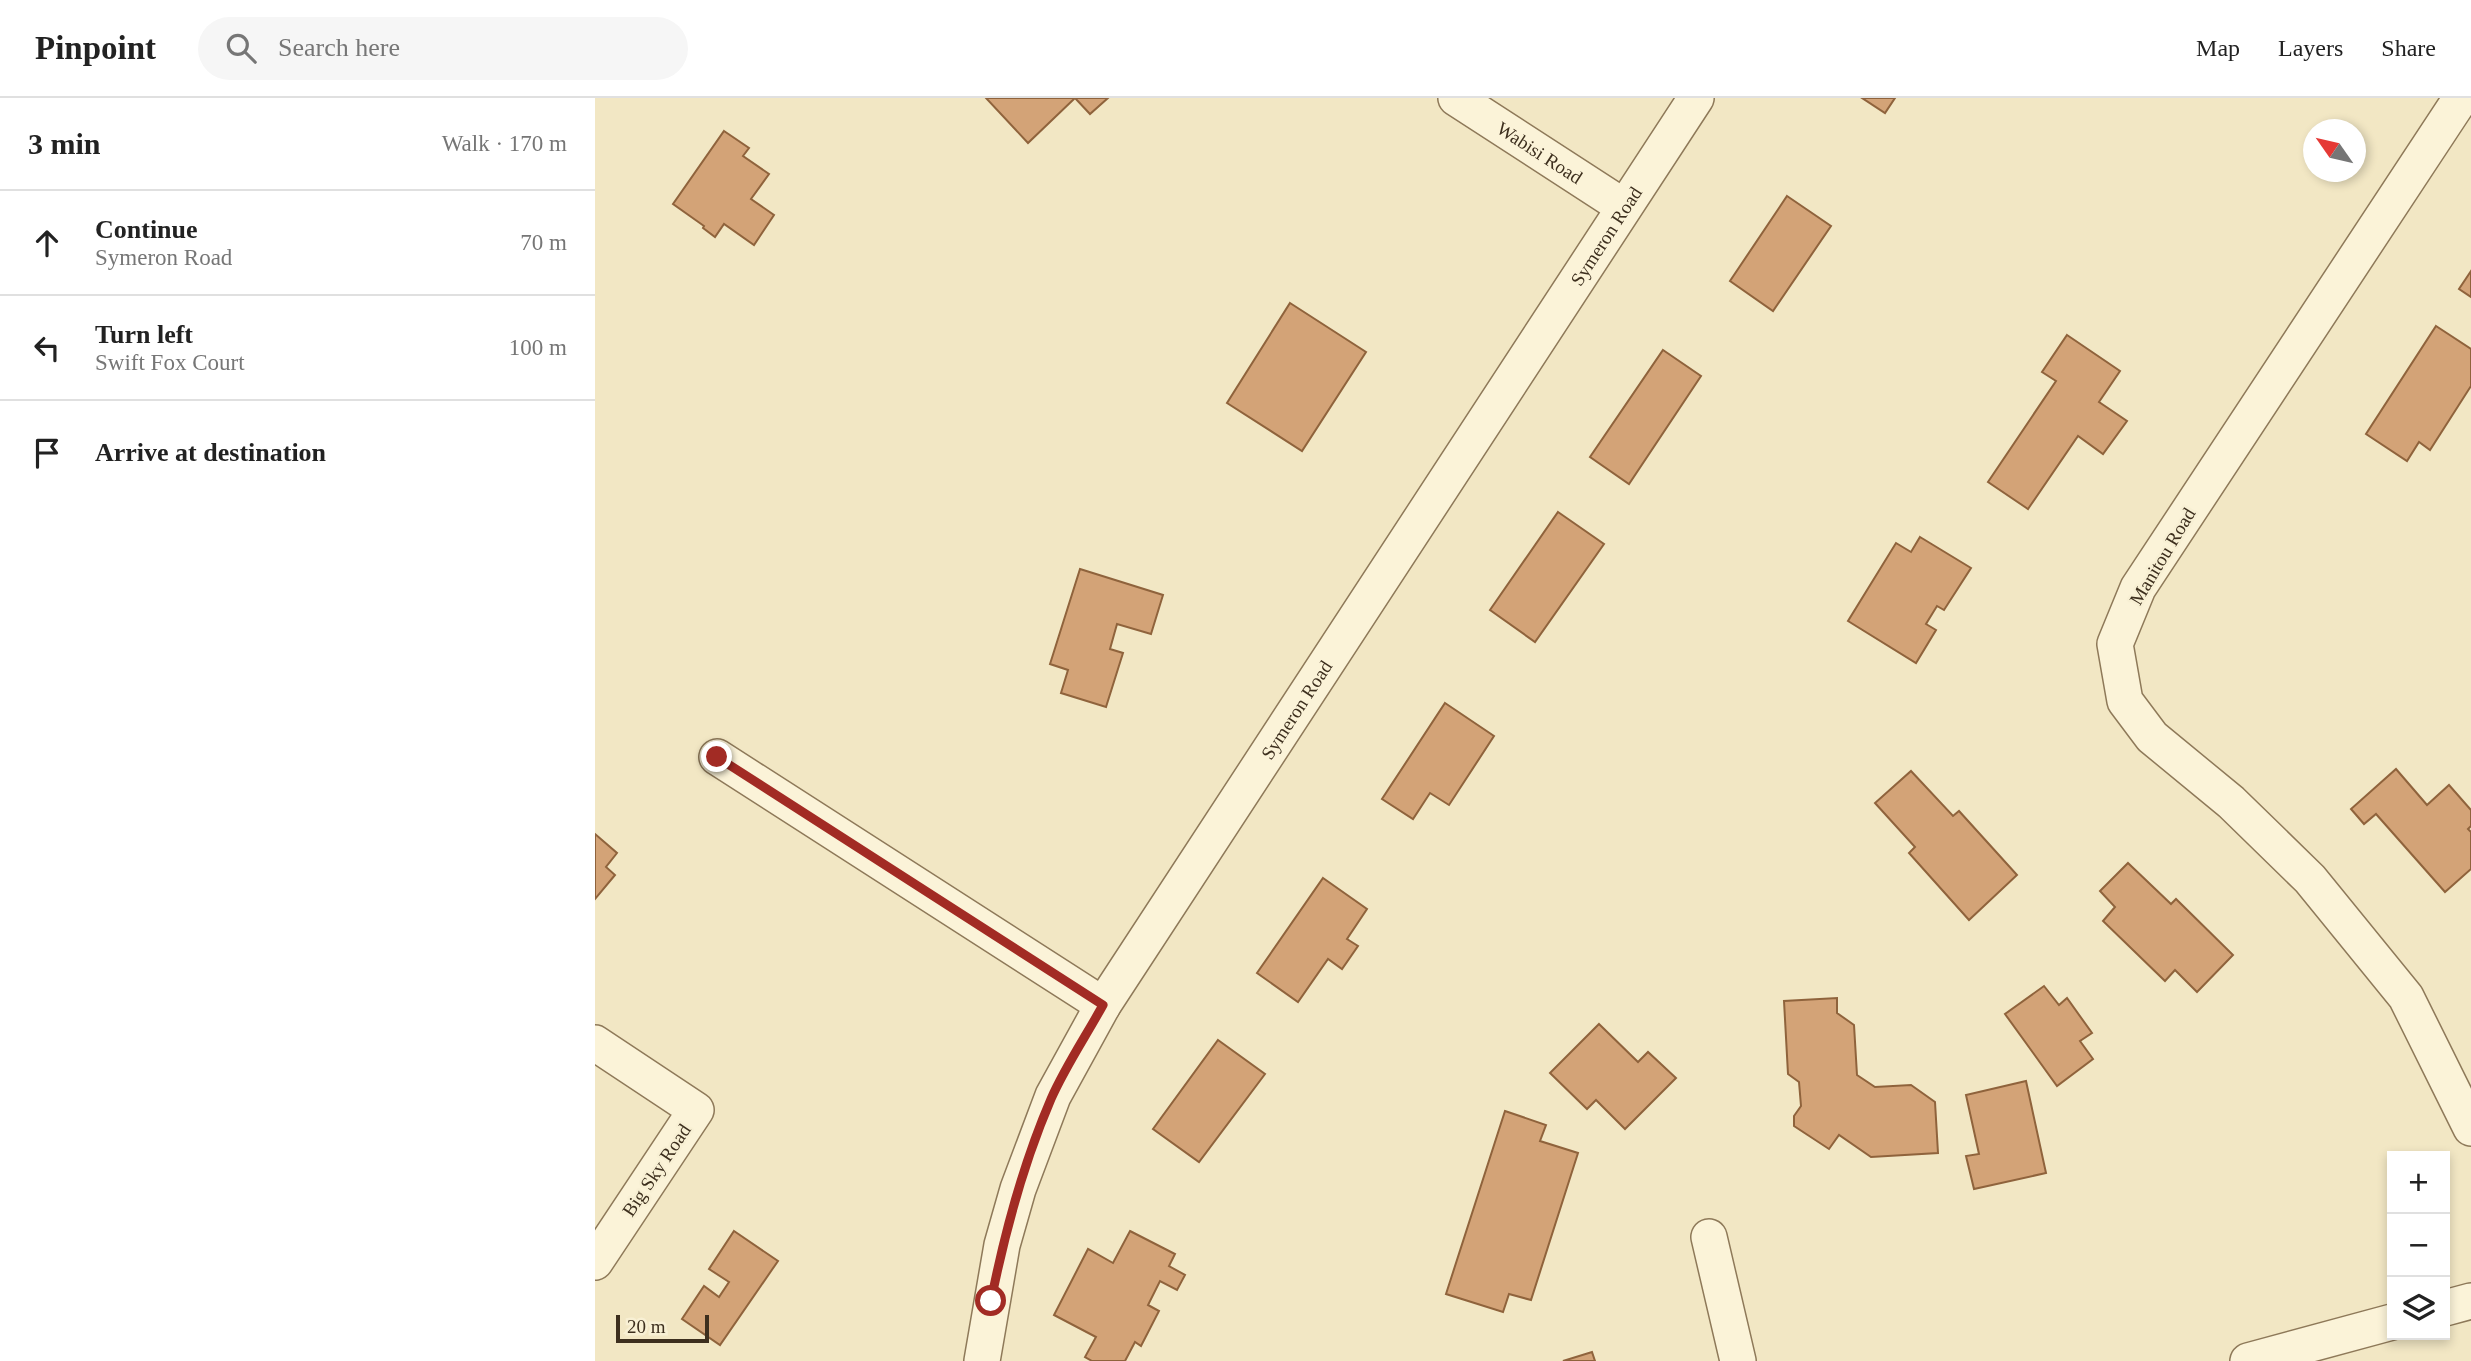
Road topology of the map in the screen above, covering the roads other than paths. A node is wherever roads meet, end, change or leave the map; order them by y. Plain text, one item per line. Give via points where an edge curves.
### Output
1 (1456, 98) edge
2 (1696, 98) edge
3 (2461, 98) edge
4 (1623, 207) junction
5 (717, 757) dead end
6 (1103, 1005) junction
7 (595, 1043) edge
8 (2471, 1128) edge
9 (1709, 1237) dead end
10 (595, 1262) edge
11 (2471, 1301) edge
12 (2450, 1307) edge
13 (2387, 1323) edge
14 (982, 1361) edge
15 (1738, 1361) edge
16 (2248, 1361) edge

1 - 4 street, Wabisi Road
2 - 4 street, Symeron Road
3 - 8 street, Manitou Road via 2138,588 2115,644 2125,701 2152,737 2231,802 2310,879 2406,997
4 - 6 street, Symeron Road
5 - 6 street
6 - 14 street, Symeron Road via 1052,1097 1021,1178 1002,1245
7 - 10 street, Big Sky Road via 696,1110
9 - 15 street
11 - 12 street
13 - 16 street

